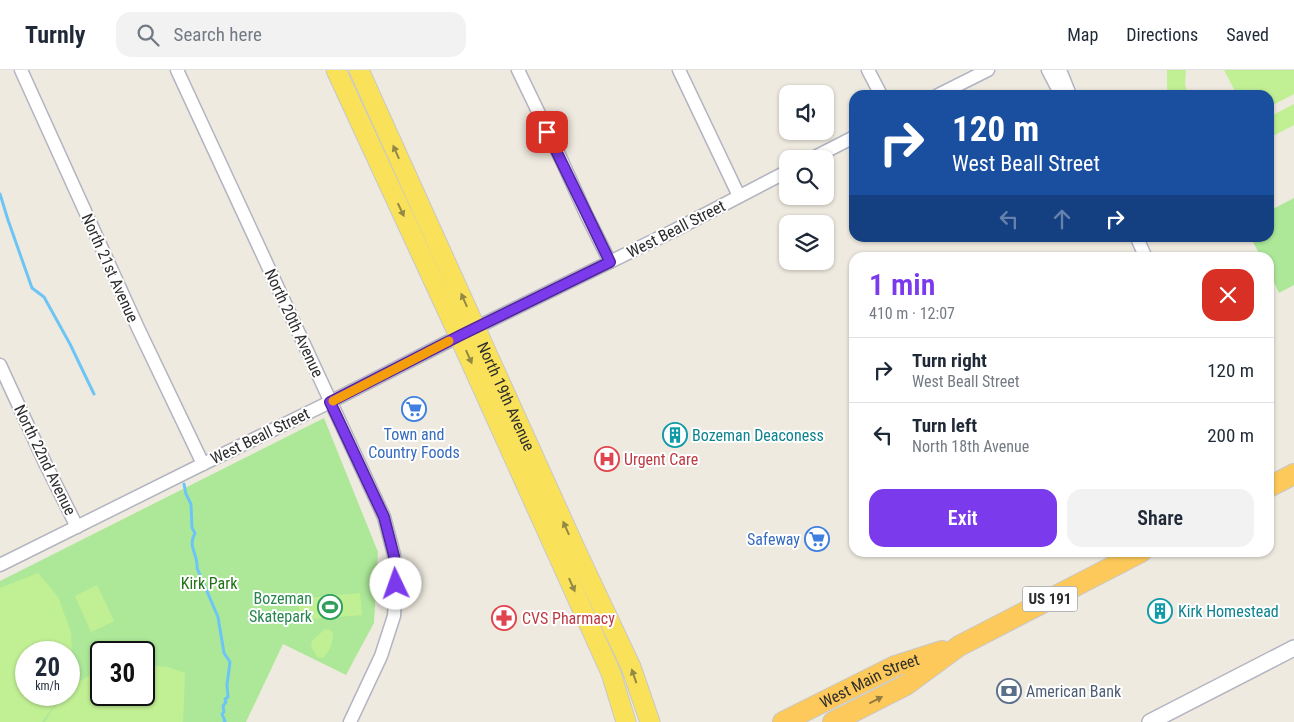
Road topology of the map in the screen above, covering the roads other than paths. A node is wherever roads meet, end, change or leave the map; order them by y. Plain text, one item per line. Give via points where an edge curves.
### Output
1 (21, 70) edge
2 (177, 70) edge
3 (336, 70) edge
4 (359, 70) edge
5 (518, 70) edge
6 (679, 70) edge
7 (868, 70) edge
8 (988, 70) edge
9 (1048, 70) edge
10 (1060, 70) edge
11 (878, 90) edge
12 (948, 90) edge
13 (1058, 90) edge
14 (1068, 90) edge
15 (849, 140) edge
16 (829, 150) edge
17 (779, 176) edge
18 (739, 196) junction
19 (610, 262) junction
20 (468, 332) junction
21 (0, 365) edge
22 (330, 402) junction
23 (203, 464) junction
24 (1294, 474) edge
25 (1274, 484) edge
26 (77, 527) junction
27 (1131, 557) edge
28 (0, 565) edge
29 (959, 646) junction
30 (1294, 648) edge
31 (350, 722) edge
32 (626, 722) edge
33 (650, 722) edge
34 (784, 722) edge
35 (833, 722) edge
36 (1150, 722) edge

1 - 23 street, North 21st Avenue
2 - 22 street, North 20th Avenue
3 -> 20 main road, North 19th Avenue
20 -> 4 main road, North 19th Avenue
5 - 19 street
6 - 18 street
7 - 11 street
8 - 12 street
9 - 13 street
10 - 14 street
15 - 16 street
17 - 18 street, West Beall Street
18 - 19 street, West Beall Street
19 - 20 street, West Beall Street
20 - 22 street, West Beall Street
20 -> 32 main road, North 19th Avenue via 611,673
33 -> 20 main road, North 19th Avenue via 631,667
21 - 26 street, North 22nd Avenue
22 - 23 street, West Beall Street
22 - 31 street, North 20th Avenue via 384,517 394,556 396,584 394,616
23 - 26 street, West Beall Street
24 - 25 highway
26 - 28 street, West Beall Street
27 - 29 highway, West Main Street / US 191
29 - 34 highway, West Main Street / US 191 via 896,666
35 -> 29 highway, West Main Street / US 191 via 906,685
30 - 36 street

